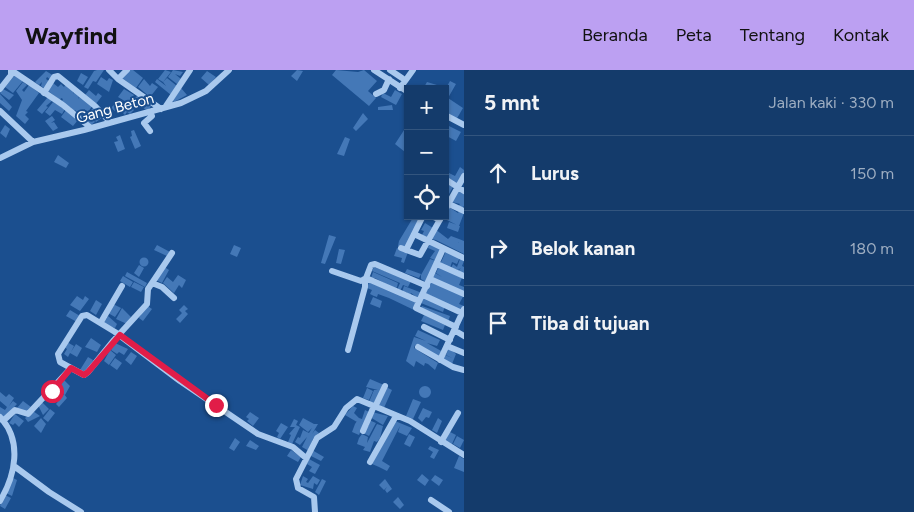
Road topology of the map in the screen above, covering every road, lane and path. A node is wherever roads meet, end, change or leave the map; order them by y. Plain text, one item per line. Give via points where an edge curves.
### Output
1 (11, 70) edge
2 (109, 70) edge
3 (127, 70) edge
4 (190, 70) edge
5 (229, 70) edge
6 (374, 70) edge
7 (390, 70) edge
8 (407, 70) edge
9 (413, 70) edge
10 (402, 78) junction
11 (389, 79) junction
12 (118, 80) junction
13 (402, 88) edge
14 (0, 89) edge
15 (44, 93) junction
16 (376, 94) dead end
17 (164, 108) junction
18 (0, 111) edge
19 (151, 114) junction
20 (449, 117) edge
21 (110, 122) junction
22 (464, 125) edge
23 (91, 128) junction
24 (150, 131) dead end
25 (33, 142) junction
26 (0, 158) edge
27 (464, 176) edge
28 (449, 182) edge
29 (461, 189) edge
30 (449, 204) joint
31 (464, 211) edge
32 (421, 220) edge
33 (440, 220) edge
34 (414, 234) junction
35 (428, 241) junction
36 (444, 249) junction
37 (172, 253) dead end
38 (464, 258) edge
39 (437, 264) junction
40 (332, 271) dead end
41 (464, 276) edge
42 (366, 279) junction
43 (430, 279) junction
44 (152, 282) junction
45 (122, 286) dead end
46 (427, 286) junction
47 (464, 294) edge
48 (174, 298) dead end
49 (421, 298) junction
50 (463, 311) edge
51 (101, 322) junction
52 (424, 327) dead end
53 (455, 329) junction
54 (120, 335) junction
55 (464, 336) edge
56 (448, 343) junction
57 (418, 347) dead end
58 (348, 350) dead end
59 (464, 353) edge
60 (440, 360) junction
61 (71, 368) junction
62 (464, 370) edge
63 (386, 386) dead end
64 (374, 407) junction
65 (458, 413) dead end
66 (396, 416) junction
67 (2, 419) edge
68 (363, 431) dead end
69 (441, 442) junction
70 (464, 455) edge
71 (306, 458) junction
72 (370, 462) dead end
73 (14, 466) junction
74 (431, 500) dead end
75 (0, 501) edge
76 (81, 512) edge
77 (315, 512) edge
78 (449, 512) edge

1 - 14 street
1 - 15 street
2 - 12 street
3 - 12 street
4 - 17 street
5 - 17 street, Gang Beton via 200,95
6 - 11 street
7 - 10 street
8 - 10 street
9 - 13 street
10 - 13 street
11 - 13 street
11 - 16 street via 384,90
12 - 17 street
15 - 21 street via 58,76
15 - 23 street
17 - 19 street, Gang Beton
18 - 25 street
19 - 21 street, Gang Beton
19 - 24 street via 144,123
20 - 22 street
21 - 23 street, Gang Beton
23 - 25 street, Gang Beton
25 - 26 street, Gang Beton
27 - 29 street
28 - 29 street
29 - 30 street
30 - 31 street
32 - 34 street
33 - 35 street
34 - 35 street
34 - 35 street via 403,249 420,255
35 - 36 street
36 - 38 street
36 - 39 street
37 - 44 street
39 - 41 street
39 - 43 street
40 - 42 street via 354,280
42 - 46 street via 375,264
42 - 49 street
42 - 58 street
43 - 46 street
43 - 47 street
44 - 48 street via 165,288
44 - 54 street via 147,304
45 - 51 street
46 - 49 street
49 - 50 street
49 - 53 street via 417,310
50 - 53 street
51 - 54 street
51 - 61 street via 82,316 58,356 60,362
52 - 56 street
53 - 55 street
53 - 56 street
54 - 61 street via 85,374
54 - 71 street via 258,434 293,447
56 - 59 street
56 - 60 street
57 - 60 street
60 - 62 street
61 - 67 street via 28,414 15,410
63 - 64 street
64 - 66 street
64 - 68 street
64 - 71 street via 360,398 354,400 334,427 317,438
65 - 69 street
66 - 69 street via 421,427
66 - 72 street
67 - 73 street via 14,446
69 - 70 street
71 - 77 street via 296,479 297,486 312,495
73 - 75 street
73 - 76 street
74 - 78 street

